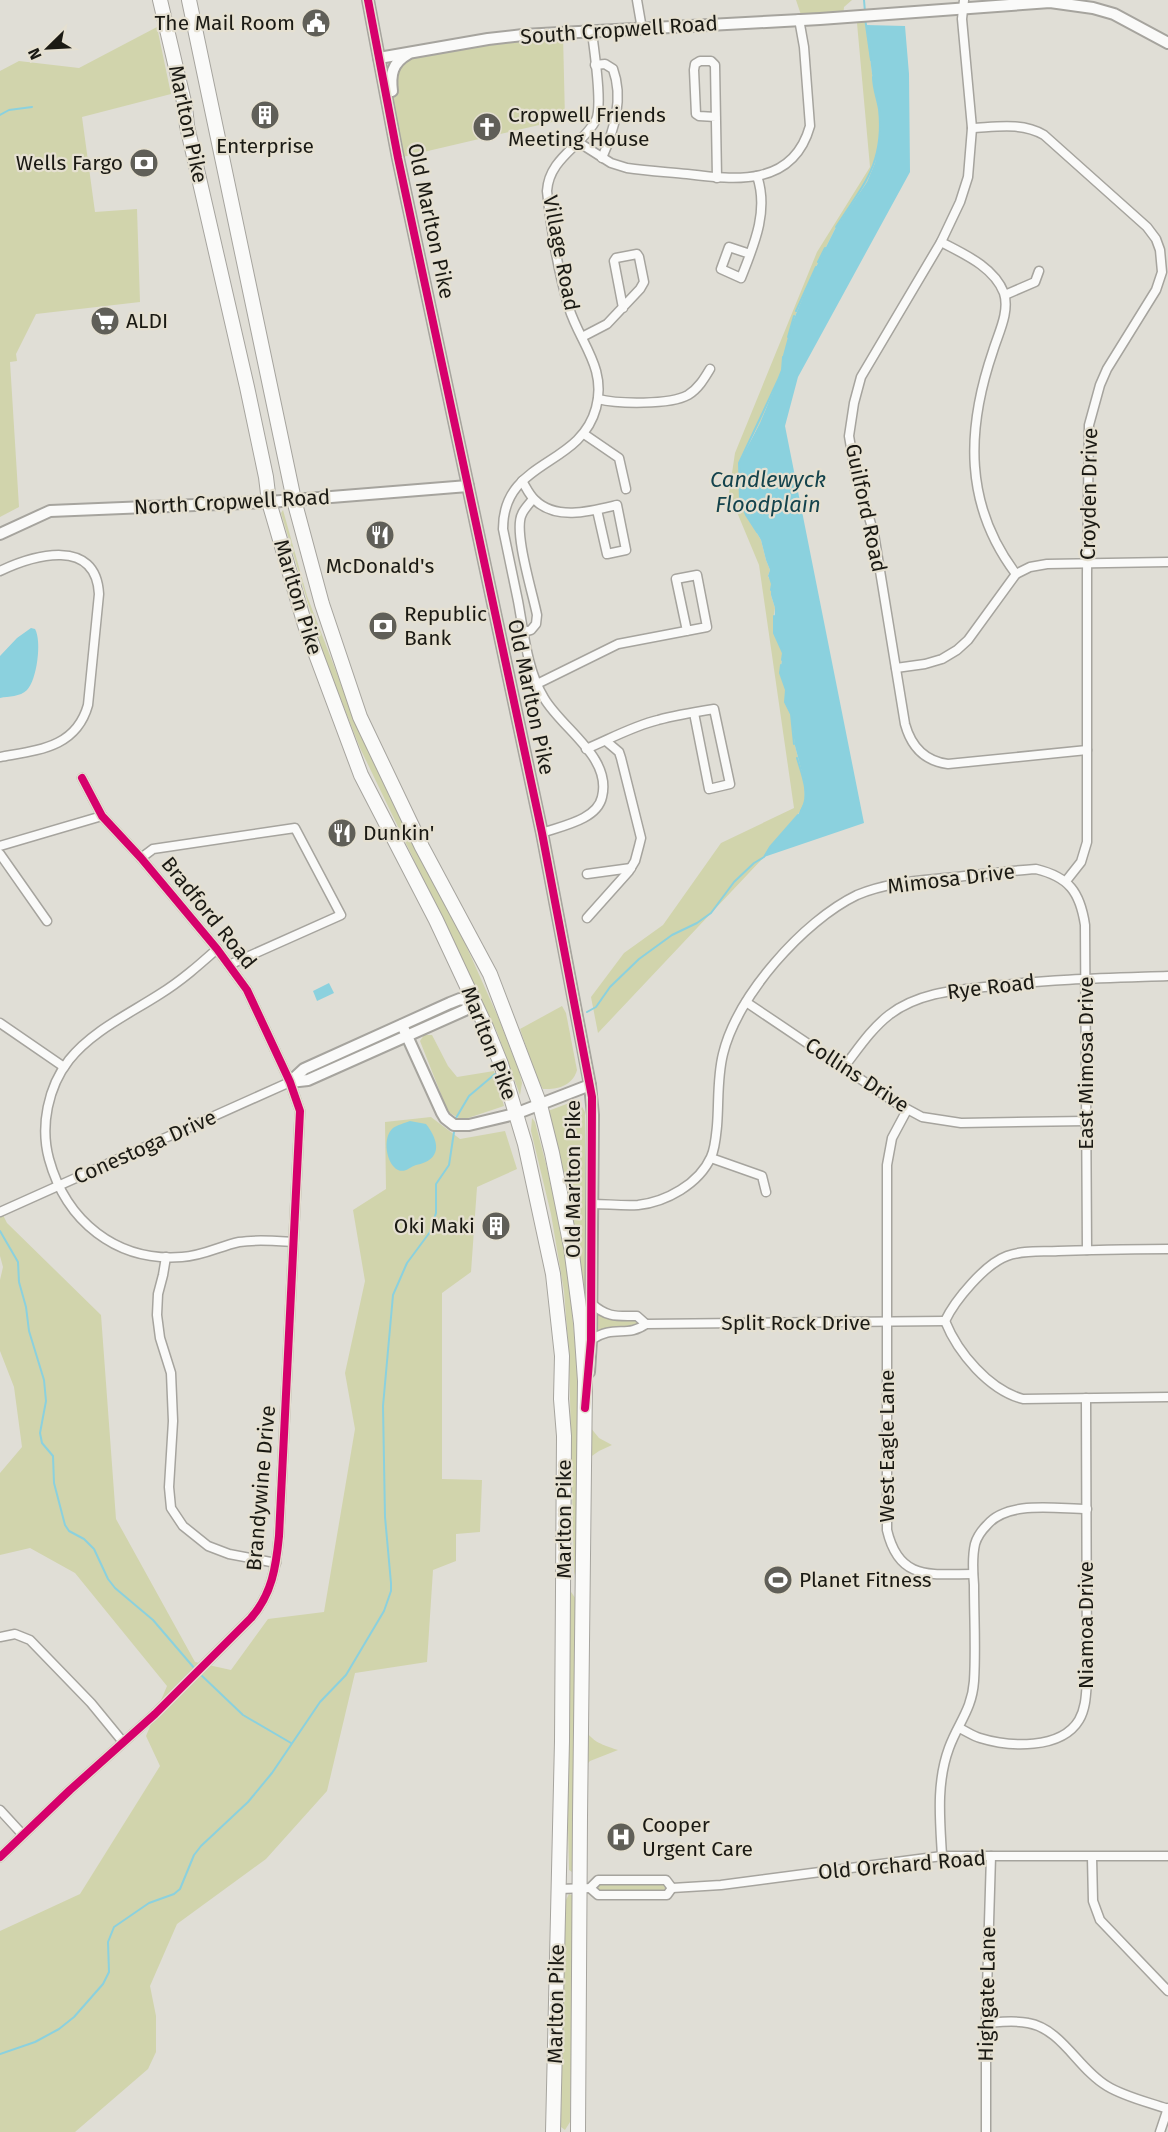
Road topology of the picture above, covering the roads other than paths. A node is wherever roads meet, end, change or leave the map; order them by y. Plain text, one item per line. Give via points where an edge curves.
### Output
1 (160, 0) edge
2 (189, 0) edge
3 (368, 0) edge
4 (638, 0) edge
5 (1075, 2) edge
6 (964, 4) edge
7 (800, 19) junction
8 (642, 29) junction
9 (592, 32) junction
10 (1168, 43) edge
11 (411, 53) junction
12 (379, 58) junction
13 (595, 65) junction
14 (387, 98) junction
15 (716, 117) junction
16 (972, 128) junction
17 (578, 142) junction
18 (602, 158) junction
19 (757, 176) junction
20 (717, 178) junction
21 (941, 243) junction
22 (748, 258) dead end
23 (1039, 271) dead end
24 (1005, 295) junction
25 (623, 308) junction
26 (582, 337) junction
27 (710, 369) dead end
28 (598, 399) junction
29 (584, 434) junction
30 (522, 481) junction
31 (468, 486) junction
32 (626, 489) dead end
33 (533, 499) junction
34 (294, 500) junction
35 (269, 502) junction
36 (597, 510) junction
37 (0, 534) edge
38 (1168, 562) edge
39 (1087, 564) junction
40 (0, 571) edge
41 (1016, 574) junction
42 (687, 631) junction
43 (524, 632) junction
44 (896, 668) junction
45 (537, 684) junction
46 (694, 713) junction
47 (606, 741) junction
48 (586, 749) junction
49 (1087, 750) junction
50 (0, 757) edge
51 (82, 778) dead end
52 (102, 816) junction
53 (542, 833) junction
54 (0, 846) edge
55 (0, 854) edge
56 (141, 858) junction
57 (631, 868) junction
58 (587, 874) dead end
59 (1066, 881) junction
60 (587, 918) dead end
61 (47, 921) dead end
62 (217, 949) junction
63 (229, 965) junction
64 (1168, 976) edge
65 (1086, 978) junction
66 (472, 1001) junction
67 (746, 1002) junction
68 (0, 1023) edge
69 (402, 1025) junction
70 (407, 1037) junction
71 (64, 1067) junction
72 (844, 1067) junction
73 (290, 1082) junction
74 (590, 1085) junction
75 (540, 1105) junction
76 (907, 1110) junction
77 (515, 1114) junction
78 (1086, 1121) junction
79 (711, 1158) junction
80 (59, 1185) junction
81 (766, 1192) dead end
82 (592, 1204) junction
83 (0, 1212) edge
84 (294, 1242) junction
85 (1168, 1249) edge
86 (1087, 1250) junction
87 (166, 1257) junction
88 (592, 1304) junction
89 (945, 1321) junction
90 (887, 1322) junction
91 (646, 1324) junction
92 (591, 1340) junction
93 (1168, 1396) edge
94 (1086, 1398) junction
95 (585, 1408) junction
96 (1087, 1509) junction
97 (563, 1562) junction
98 (276, 1563) junction
99 (974, 1574) junction
100 (582, 1602) junction
101 (0, 1637) edge
102 (959, 1728) junction
103 (123, 1742) junction
104 (0, 1810) edge
105 (23, 1835) junction
106 (942, 1856) junction
107 (991, 1856) junction
108 (1168, 1856) edge
109 (0, 1857) edge
110 (1092, 1857) junction
111 (584, 1888) junction
112 (672, 1888) junction
113 (559, 1889) junction
114 (1168, 1991) edge
115 (986, 2023) junction
116 (1168, 2109) edge
117 (553, 2132) edge
118 (578, 2132) edge
119 (986, 2132) edge
120 (1160, 2132) edge

1 - 35 highway, Marlton Pike
2 - 34 highway, Marlton Pike
3 - 12 street, Old Marlton Pike
4 - 8 street
5 - 6 street, South Cropwell Road
5 - 10 street, South Cropwell Road via 1114,14
6 - 7 street, South Cropwell Road
6 - 16 street, Guilford Road
7 - 8 street, South Cropwell Road
7 - 19 street via 810,126 803,144 791,158
8 - 9 street, South Cropwell Road
9 - 11 street, South Cropwell Road via 512,36
9 - 13 street, Village Road
11 - 12 street, South Cropwell Road
11 - 14 street via 393,68 393,93
12 - 14 street, Old Marlton Pike
13 - 17 street, Village Road via 597,118
13 - 18 street via 605,64 613,69 616,86 617,115
14 - 31 street, Old Marlton Pike
15 - 15 street via 715,65 700,61 694,70 696,114
15 - 20 street
16 - 21 street, Guilford Road via 968,177
16 - 39 street, Croyden Drive via 1019,126 1044,135 1147,227 1160,250 1161,272 1156,290 1107,369 1094,406 1088,441
17 - 18 street
17 - 26 street, Village Road via 553,168 547,191 569,306
18 - 20 street via 627,168
19 - 20 street
19 - 22 street via 762,210
21 - 24 street via 984,267
21 - 44 street, Guilford Road via 861,377 849,436 874,534
23 - 24 street via 1035,282
24 - 41 street via 1001,329 979,405 975,475 985,519
25 - 25 street via 644,282 637,254 614,261
25 - 26 street via 601,328
26 - 28 street, Village Road via 595,365
27 - 28 street via 689,394 673,400 619,403
28 - 29 street, Village Road
29 - 30 street, Village Road
29 - 32 street via 619,458
30 - 33 street
30 - 43 street, Village Road via 505,507 503,529
31 - 34 street, North Cropwell Road
31 - 53 street, Old Marlton Pike
33 - 36 street via 555,511
33 - 43 street via 522,514 520,541 537,615 536,624
34 - 35 street, North Cropwell Road
34 - 75 highway, Marlton Pike via 322,604 360,717 422,847 490,974
35 - 37 street, North Cropwell Road via 50,511
35 - 66 highway, Marlton Pike via 305,625 361,775 436,920
36 - 36 street via 617,505 626,550 607,554
38 - 39 street
39 - 41 street via 1038,566
39 - 49 street, Croyden Drive
40 - 50 street via 38,556 67,555 92,568 99,594 85,715 69,736 58,743
41 - 44 street via 957,650 942,659
42 - 42 street via 676,579 697,575 707,627
42 - 45 street via 618,644
43 - 45 street, Village Road
44 - 49 street, Guilford Road via 909,738 917,750 936,763 960,764
45 - 48 street, Village Road via 549,707
46 - 46 street via 714,709 730,784 709,789
46 - 47 street via 657,720
47 - 48 street
47 - 57 street via 619,752 641,838
48 - 53 street, Village Road via 604,778 600,803 583,817
49 - 59 street, Croyden Drive via 1087,842 1081,862
51 - 52 street, Bradford Road
52 - 54 street
52 - 56 street, Bradford Road
53 - 74 street, Old Marlton Pike
55 - 61 street
56 - 62 street, Bradford Road
56 - 63 street via 153,849 295,828 341,915
57 - 58 street
57 - 60 street
59 - 65 street, East Mimosa Drive via 1083,909
59 - 67 street, Mimosa Drive via 1036,869 871,890 840,904 814,924 760,981
62 - 63 street, Bradford Road
62 - 71 street via 179,981 95,1035
63 - 73 street, Bradford Road via 247,990
64 - 65 street, Rye Road
65 - 72 street, Rye Road via 929,995 889,1015
65 - 78 street, East Mimosa Drive
66 - 69 street, Conestoga Drive via 460,999
66 - 70 street, Conestoga Drive via 465,1010
66 - 77 highway, Marlton Pike via 501,1065
67 - 72 street, Collins Drive
67 - 79 street, Mimosa Drive via 723,1053
68 - 71 street
69 - 70 street
69 - 73 street, Conestoga Drive via 304,1069
70 - 73 street, Conestoga Drive via 308,1080
70 - 77 street via 449,1122 463,1126
71 - 80 street via 44,1122 47,1153
72 - 76 street, Collins Drive
73 - 80 street, Conestoga Drive
73 - 84 street, Brandywine Drive via 300,1111
74 - 75 street
74 - 82 street, Old Marlton Pike
75 - 77 street
75 - 95 highway, Marlton Pike via 571,1247 581,1323
76 - 78 street, Collins Drive via 961,1123
76 - 90 street, West Eagle Lane via 888,1152
77 - 97 highway, Marlton Pike via 533,1176 554,1285 564,1436
78 - 86 street, East Mimosa Drive
79 - 81 street via 762,1176
79 - 82 street, Mimosa Drive via 691,1182 667,1198 636,1205
80 - 83 street, Conestoga Drive
80 - 87 street via 77,1216 94,1232 123,1248
82 - 88 street, Old Marlton Pike
84 - 87 street via 248,1241 202,1254
84 - 98 street, Brandywine Drive
85 - 86 street
86 - 89 street via 1005,1256 965,1292
87 - 98 street via 157,1316 171,1373 171,1508 183,1526 208,1546
88 - 91 street, Split Rock Drive via 610,1316 638,1316
88 - 92 street, Old Marlton Pike
89 - 90 street, Split Rock Drive
89 - 94 street via 952,1338 976,1368 1002,1390 1023,1399
90 - 91 street, Split Rock Drive
90 - 99 street, West Eagle Lane via 886,1530 891,1546 898,1559 922,1574
91 - 92 street, Split Rock Drive via 637,1331 610,1331
92 - 95 street, Old Marlton Pike
93 - 94 street
94 - 96 street, Niamoa Drive
95 - 100 highway, Marlton Pike
96 - 99 street via 1020,1508 997,1516 975,1544
96 - 102 street, Niamoa Drive via 1087,1680 1084,1710 1078,1722 1059,1738 1045,1742 996,1742
97 - 100 highway via 568,1583
97 - 113 highway, Marlton Pike
98 - 103 street, Brandywine Drive via 269,1590 251,1618
99 - 102 street via 974,1682 970,1707
100 - 111 highway, Marlton Pike
101 - 103 street via 15,1634 30,1640 91,1702
102 - 106 street via 941,1780
103 - 105 street, Brandywine Drive
104 - 105 street
105 - 109 street, Brandywine Drive
106 - 107 street, Old Orchard Road
106 - 112 street, Old Orchard Road
107 - 110 street, Old Orchard Road
107 - 115 street, Highgate Lane
108 - 110 street, Old Orchard Road
110 - 114 street via 1093,1901 1100,1920
111 - 112 street, Old Orchard Road via 598,1895 667,1895
111 - 112 street, Old Orchard Road via 598,1880 666,1880
111 - 113 street, Old Orchard Road
111 - 118 highway, Marlton Pike
113 - 117 highway, Marlton Pike
115 - 116 street via 1014,2021 1040,2026 1106,2086
115 - 119 street, Highgate Lane
116 - 120 street

